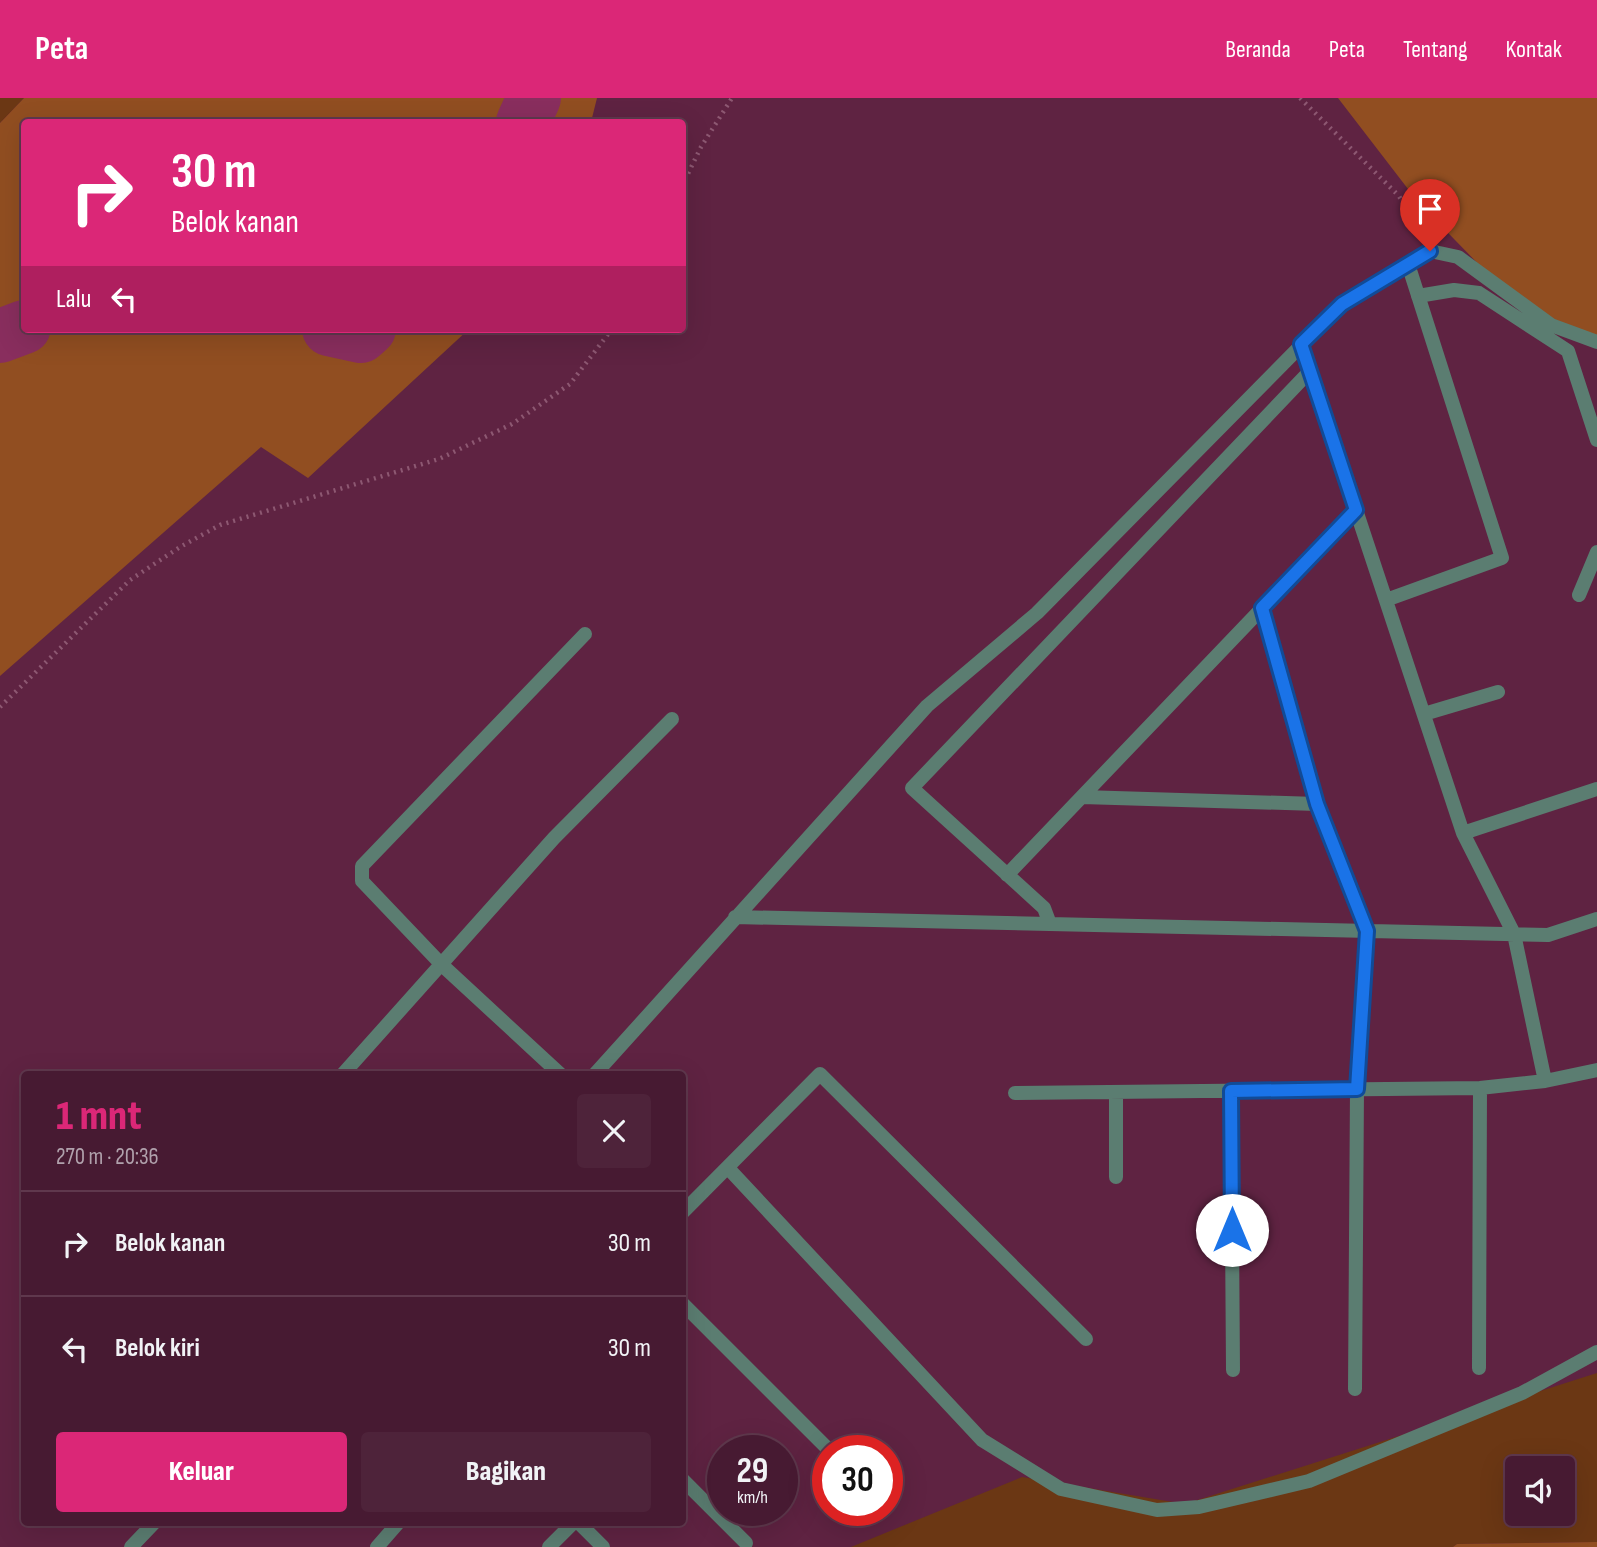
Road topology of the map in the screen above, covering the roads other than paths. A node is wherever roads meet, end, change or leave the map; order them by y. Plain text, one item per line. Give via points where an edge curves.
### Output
1 (1408, 264) junction
2 (1418, 296) junction
3 (1597, 342) edge
4 (1301, 344) junction
5 (1310, 371) junction
6 (1597, 440) edge
7 (1356, 510) junction
8 (1597, 552) edge
9 (1579, 595) dead end
10 (1386, 600) junction
11 (1262, 608) junction
12 (585, 634) dead end
13 (1498, 692) dead end
14 (1424, 714) junction
15 (672, 719) dead end
16 (1597, 789) edge
17 (1082, 797) junction
18 (1317, 804) junction
19 (1463, 833) junction
20 (1007, 875) junction
21 (736, 917) junction
22 (1597, 919) edge
23 (1050, 925) junction
24 (1367, 931) junction
25 (1514, 934) junction
26 (442, 965) junction
27 (1597, 1070) edge
28 (347, 1071) edge
29 (557, 1071) edge
30 (598, 1071) edge
31 (1545, 1081) junction
32 (1480, 1088) junction
33 (1357, 1089) junction
34 (1231, 1091) junction
35 (1116, 1092) junction
36 (1014, 1093) dead end
37 (727, 1168) junction
38 (1116, 1177) dead end
39 (686, 1209) edge
40 (686, 1307) edge
41 (1086, 1339) dead end
42 (1597, 1352) edge
43 (1479, 1368) dead end
44 (1233, 1370) dead end
45 (1355, 1389) dead end
46 (814, 1435) edge
47 (686, 1483) edge
48 (151, 1526) edge
49 (395, 1526) edge
50 (572, 1526) edge
51 (580, 1526) edge
52 (746, 1543) dead end
53 (131, 1547) edge
54 (377, 1547) edge
55 (549, 1547) edge
56 (603, 1547) edge

1 - 2 street
1 - 3 street via 1430,251 1458,257 1552,325
1 - 4 street via 1342,304
2 - 6 street via 1454,290 1479,293 1568,351
2 - 10 street via 1502,558
4 - 5 street
4 - 21 street via 1037,613 928,706
5 - 7 street
5 - 20 street via 912,788
7 - 10 street
7 - 11 street
8 - 9 street
10 - 14 street
11 - 17 street
11 - 18 street
12 - 26 street via 362,866 362,881
13 - 14 street
14 - 19 street
15 - 26 street via 554,838
16 - 19 street
17 - 18 street
17 - 20 street
18 - 24 street
19 - 25 street
20 - 23 street via 1044,908
21 - 23 street
21 - 30 street
22 - 25 street via 1548,935
23 - 24 street
24 - 25 street
24 - 33 street
25 - 31 street
26 - 28 street
26 - 29 street
27 - 31 street
31 - 32 street
32 - 33 street
32 - 43 street
33 - 34 street
33 - 45 street
34 - 35 street
34 - 44 street
35 - 36 street
35 - 38 street
37 - 39 street
37 - 41 street via 820,1074
37 - 42 street via 982,1440 1061,1489 1157,1510 1199,1507 1310,1481 1522,1392
40 - 46 street
47 - 52 street
48 - 53 street
49 - 54 street
50 - 55 street
51 - 56 street

